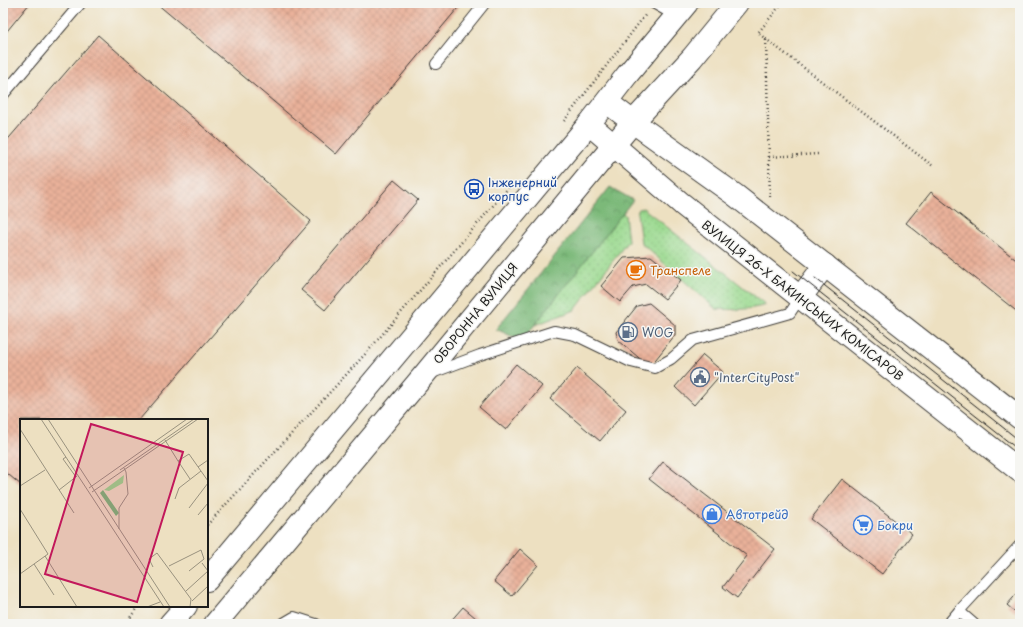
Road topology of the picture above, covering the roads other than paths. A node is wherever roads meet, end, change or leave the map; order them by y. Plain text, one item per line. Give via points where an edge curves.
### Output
1 (81, 3) edge
2 (485, 3) edge
3 (737, 3) edge
4 (665, 6) edge
5 (436, 64) dead end
6 (3, 94) edge
7 (608, 102) junction
8 (633, 122) junction
9 (589, 124) junction
10 (614, 144) junction
11 (825, 265) junction
12 (795, 305) junction
13 (424, 375) junction
14 (1020, 418) edge
15 (1020, 471) edge
16 (1020, 546) edge
17 (208, 579) edge
18 (185, 607) edge
19 (959, 611) junction
20 (170, 624) edge
21 (215, 624) edge
22 (282, 624) edge
23 (316, 624) edge
24 (948, 624) edge
25 (974, 624) edge

1 - 6 lane
2 - 5 lane
3 - 8 main road, ОБОРОННА ВУЛИЦЯ via 692,58
4 - 7 main road via 627,75
7 - 8 main road
7 - 9 main road
8 - 10 main road, ОБОРОННА ВУЛИЦЯ
8 - 11 main road via 735,195
9 - 10 main road, ВУЛИЦЯ 26-Х БАКИНСЬКИХ КОМІСАРОВ
9 - 17 main road
10 - 12 main road, ВУЛИЦЯ 26-Х БАКИНСЬКИХ КОМІСАРОВ
10 - 13 main road, ОБОРОННА ВУЛИЦЯ
11 - 12 main road
11 - 14 main road
12 - 13 lane via 693,340 671,359 655,368 631,362 575,335 554,331
12 - 15 main road, ВУЛИЦЯ 26-Х БАКИНСЬКИХ КОМІСАРОВ
13 - 21 main road, ОБОРОННА ВУЛИЦЯ
16 - 19 lane
18 - 20 main road
19 - 24 lane
19 - 25 lane
22 - 23 lane via 294,617

